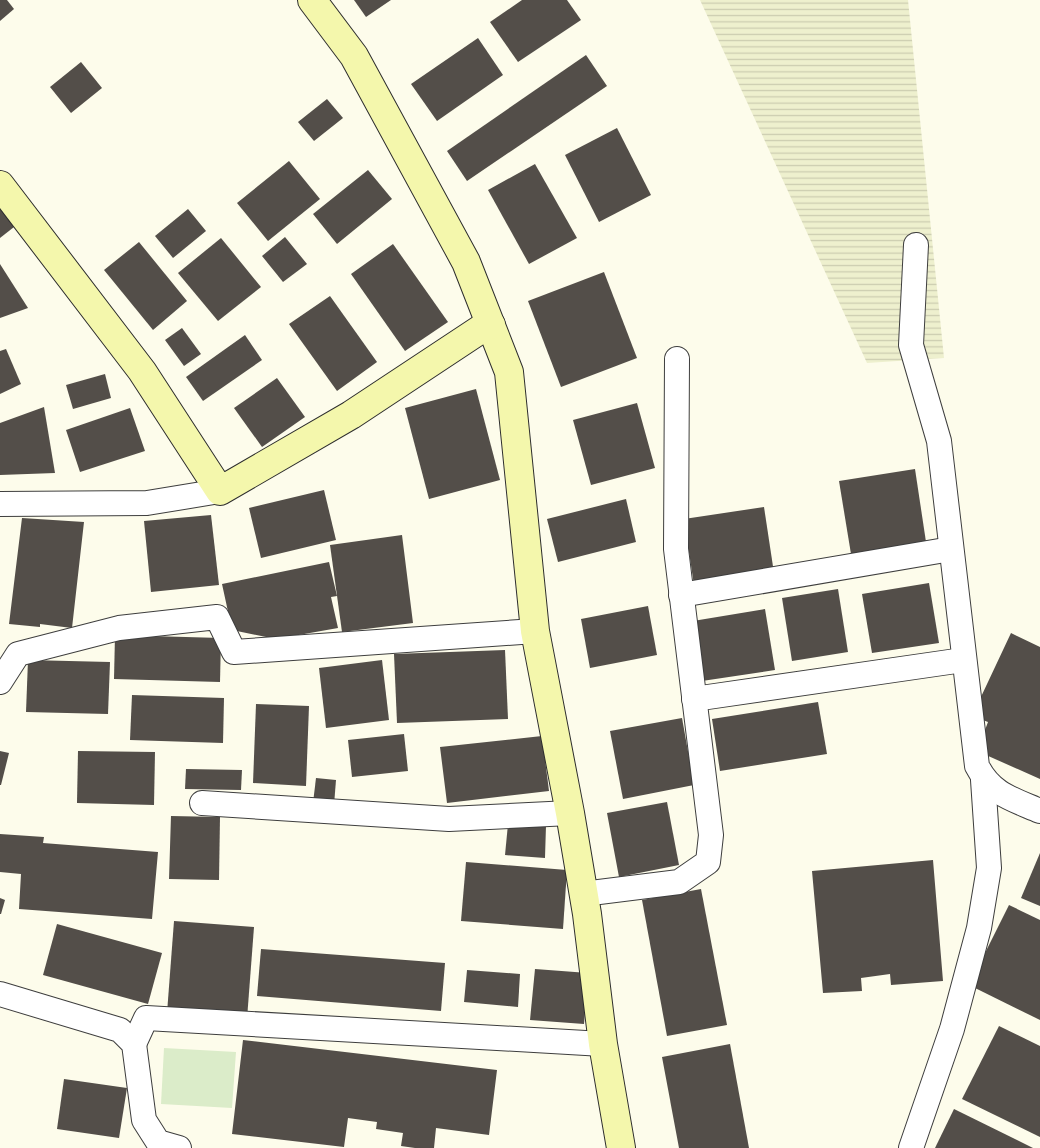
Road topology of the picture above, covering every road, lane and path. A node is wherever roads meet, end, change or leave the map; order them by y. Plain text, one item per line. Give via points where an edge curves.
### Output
1 (312, 0) edge
2 (0, 185) edge
3 (916, 245) dead end
4 (491, 326) junction
5 (677, 359) dead end
6 (220, 491) junction
7 (0, 504) edge
8 (951, 549) junction
9 (681, 595) junction
10 (535, 631) junction
11 (963, 660) junction
12 (0, 682) edge
13 (694, 699) junction
14 (984, 780) junction
15 (202, 803) dead end
16 (1040, 811) edge
17 (570, 813) junction
18 (583, 894) junction
19 (0, 994) edge
20 (134, 1044) junction
21 (603, 1044) junction
22 (179, 1148) edge
23 (621, 1148) edge
24 (911, 1148) edge

1 - 4 street via 354,56 466,262
2 - 6 street via 142,371
3 - 8 street via 911,345 939,442
4 - 6 street via 487,325 351,415
4 - 10 street via 509,372
5 - 9 street via 676,549
6 - 7 street via 147,503
8 - 9 street
8 - 11 street
9 - 13 street
10 - 12 street via 234,652 217,618 119,628 18,654
10 - 17 street
11 - 13 street
11 - 14 street via 977,766
13 - 18 street via 711,835 708,862 679,882
14 - 16 street via 1006,797
14 - 24 street via 989,868 979,928 952,1029
15 - 17 street via 449,819
17 - 18 street
18 - 21 street
19 - 20 street via 120,1030
20 - 21 street via 146,1018
20 - 22 street via 144,1120 158,1142
21 - 23 street

